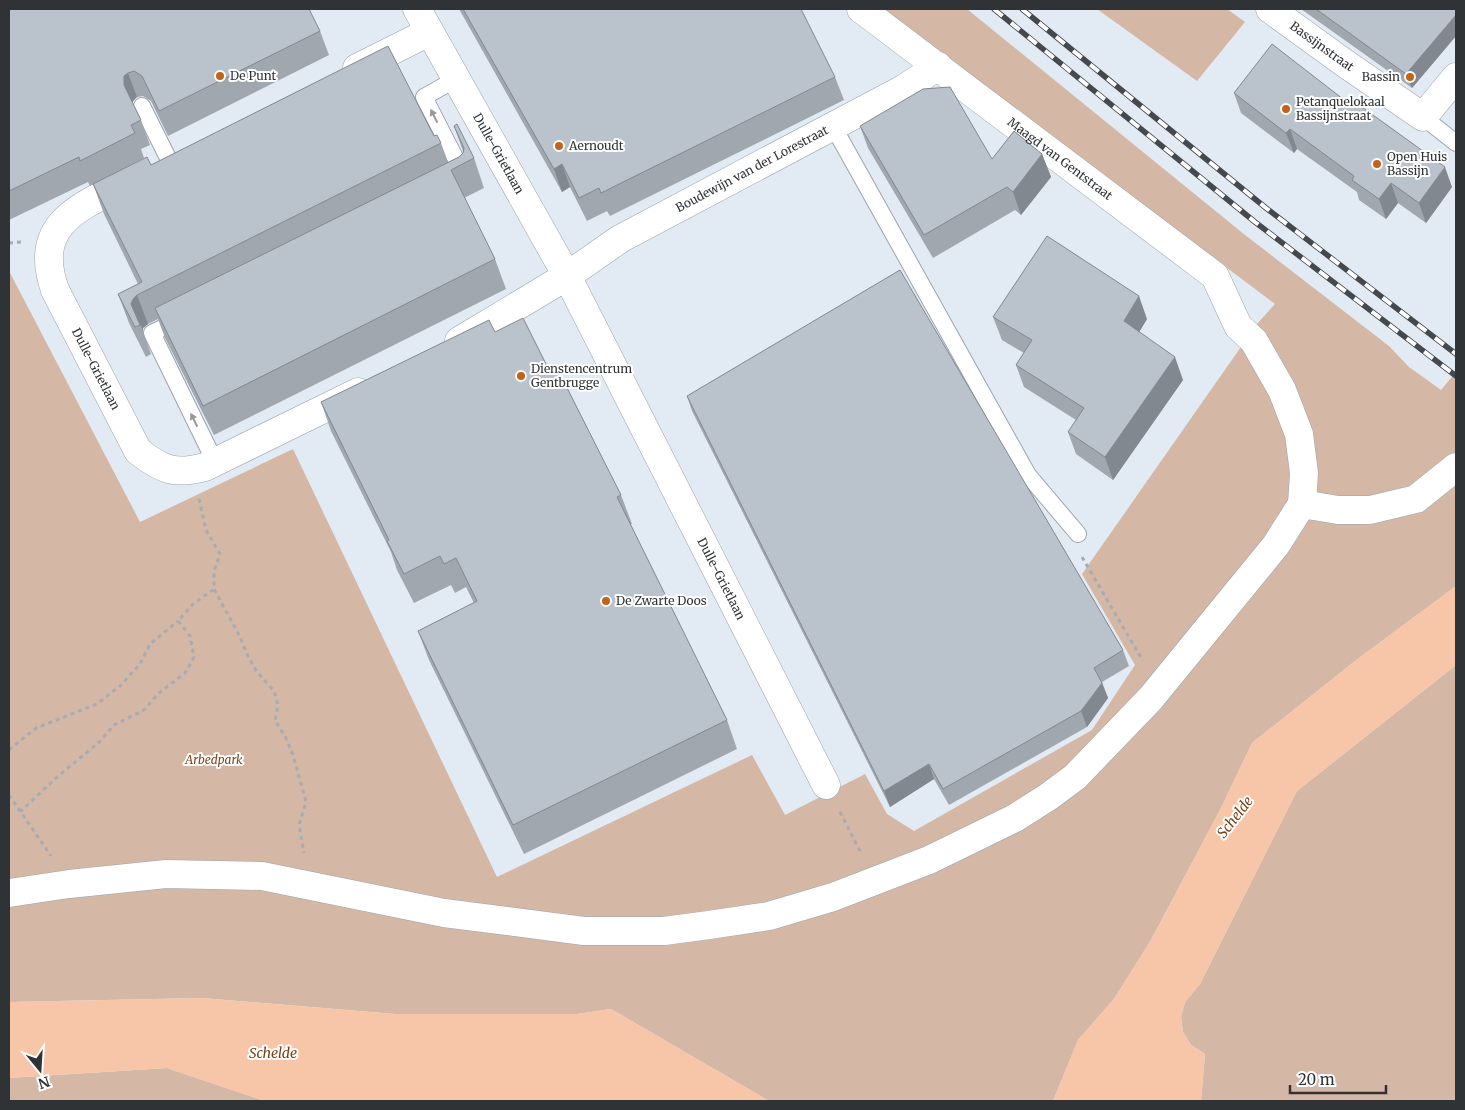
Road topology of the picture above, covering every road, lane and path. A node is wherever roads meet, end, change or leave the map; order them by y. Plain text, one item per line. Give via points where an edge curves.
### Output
1 (861, 9) edge
2 (1270, 9) edge
3 (423, 20) edge
4 (938, 66) junction
5 (1456, 77) edge
6 (337, 78) edge
7 (456, 79) junction
8 (142, 106) dead end
9 (1423, 117) junction
10 (833, 126) junction
11 (1456, 143) edge
12 (179, 157) joint
13 (450, 185) edge
14 (567, 276) junction
15 (198, 310) edge
16 (434, 354) edge
17 (382, 380) edge
18 (216, 464) junction
19 (1456, 467) edge
20 (189, 472) junction
21 (1302, 504) junction
22 (1078, 534) joint
23 (214, 589) junction
24 (178, 621) junction
25 (1158, 689) junction
26 (9, 750) edge
27 (826, 785) joint
28 (9, 795) edge
29 (20, 812) junction
30 (875, 882) junction
31 (69, 884) junction
32 (310, 886) junction
33 (9, 893) edge

1 - 4 street, Maagd van Gentstraat
2 - 9 street, Bassijnstraat
3 - 6 street, Dulle-Grietlaan
3 - 7 street, Dulle-Grietlaan
4 - 10 street, Boudewijn van der Lorestraat via 905,88
4 - 21 street, Maagd van Gentstraat via 1215,276 1238,326 1254,341 1282,390 1299,434 1304,473
5 - 9 street
13 -> 7 lane via 465,177 424,97
7 - 14 street, Dulle-Grietlaan
8 - 12 lane
9 - 11 lane
10 - 14 street, Boudewijn van der Lorestraat via 620,239
10 - 22 lane via 1028,474
12 - 20 street, Dulle-Grietlaan via 66,217 54,238 49,269 59,298 138,451 162,468
14 - 16 street
14 - 27 street, Dulle-Grietlaan
18 -> 15 lane via 152,333
17 - 18 street, Dulle-Grietlaan
18 - 20 street, Dulle-Grietlaan
19 - 21 street via 1416,499 1370,510 1338,510
20 - 23 path via 206,530 220,554 214,571
21 - 25 street via 1276,545
22 - 25 path via 1082,560
23 - 24 path via 193,604
23 - 32 path via 257,672 274,691 278,705 275,720 293,755 306,802 298,825
24 - 26 path via 150,644 140,664 97,704 36,728
24 - 29 path via 190,636 194,656 185,673 159,693 144,710 114,725
25 - 30 street via 1075,777 1048,796 1015,818
27 - 30 path
28 - 29 path
29 - 31 path
30 - 32 street via 769,916 664,931 584,931 444,913
31 - 32 street via 166,874 262,876
31 - 33 street

